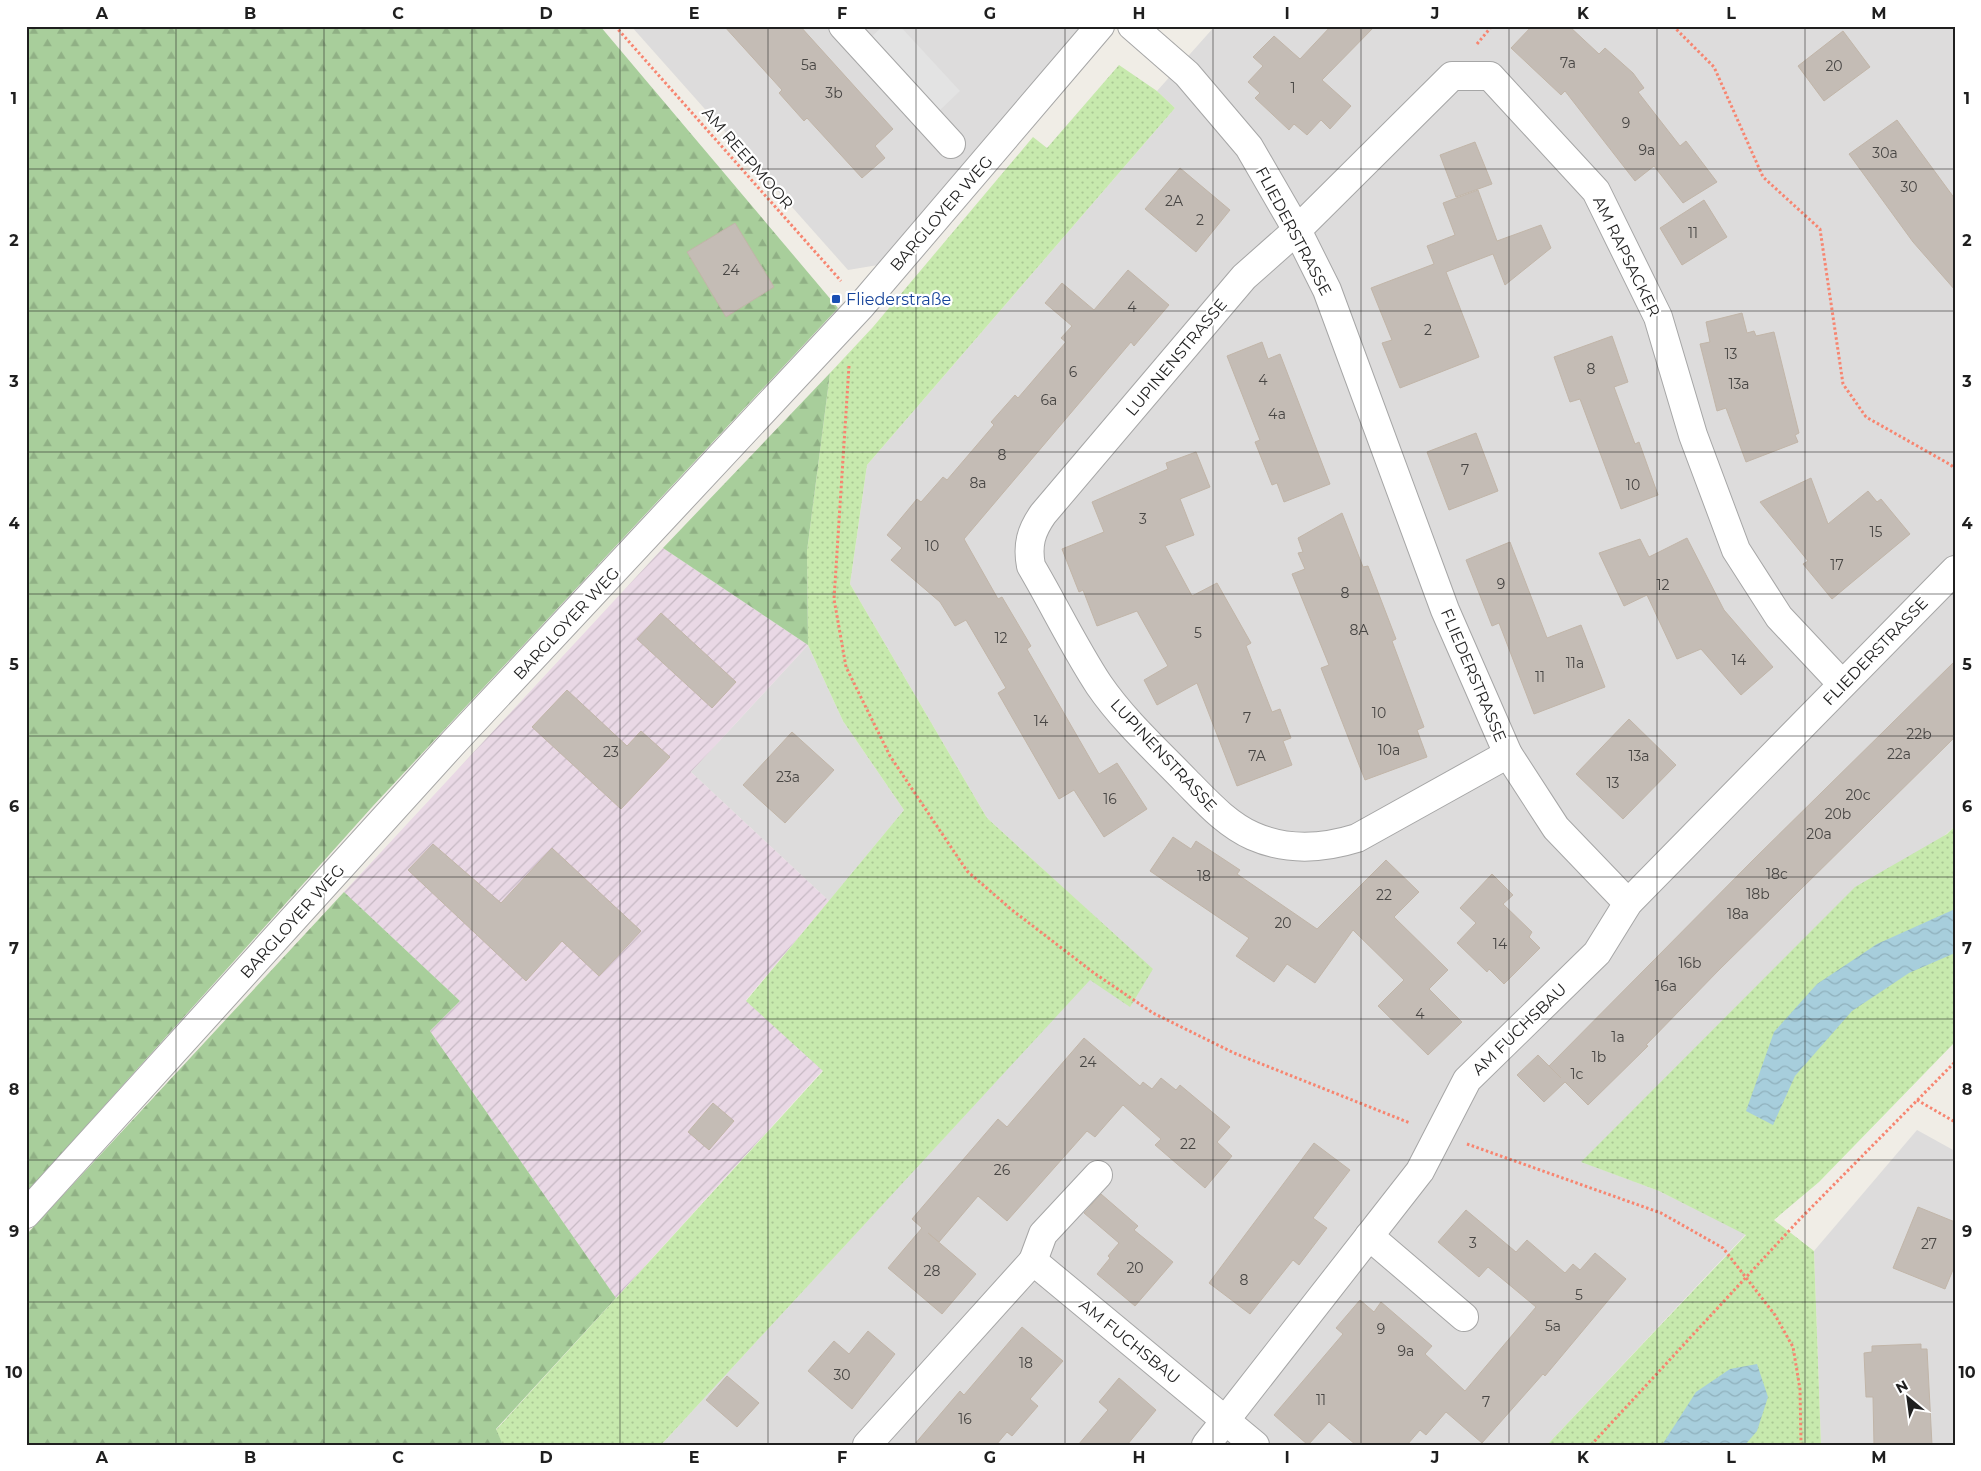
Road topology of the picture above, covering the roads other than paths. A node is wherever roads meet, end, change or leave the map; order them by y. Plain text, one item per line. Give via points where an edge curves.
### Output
1 (1100, 26) edge
2 (1132, 26) edge
3 (847, 28) edge
4 (951, 144) dead end
5 (1297, 230) junction
6 (1955, 570) edge
7 (1842, 684) junction
8 (1508, 754) junction
9 (1628, 903) junction
10 (1098, 1175) dead end
11 (26, 1214) edge
12 (1369, 1236) junction
13 (1033, 1261) junction
14 (1464, 1316) dead end
15 (1227, 1420) junction
16 (867, 1445) edge
17 (1206, 1445) edge
18 (1255, 1445) edge

1 - 11 street, BARGLOYER WEG via 861,306 459,737
2 - 5 street, FLIEDERSTRASSE via 1188,74 1249,148
3 - 4 street
5 - 7 street, AM RAPSACKER via 1452,76 1490,76 1596,191 1658,318 1693,435 1736,550 1780,617
5 - 8 street, FLIEDERSTRASSE via 1327,290 1445,610
5 - 8 street, LUPINENSTRASSE via 1244,277 1043,514 1030,539 1031,566 1106,693 1140,734 1216,811 1253,836 1301,847 1336,844 1357,838
6 - 7 street, FLIEDERSTRASSE
7 - 9 street, FLIEDERSTRASSE
8 - 9 street, FLIEDERSTRASSE via 1556,828
9 - 12 street, AM FUCHSBAU via 1596,953 1467,1080 1420,1171
10 - 13 street via 1043,1234
12 - 14 street
12 - 15 street, AM FUCHSBAU
13 - 15 street, AM FUCHSBAU
13 - 16 street
15 - 17 street, AM FUCHSBAU
15 - 18 street, AM FUCHSBAU

